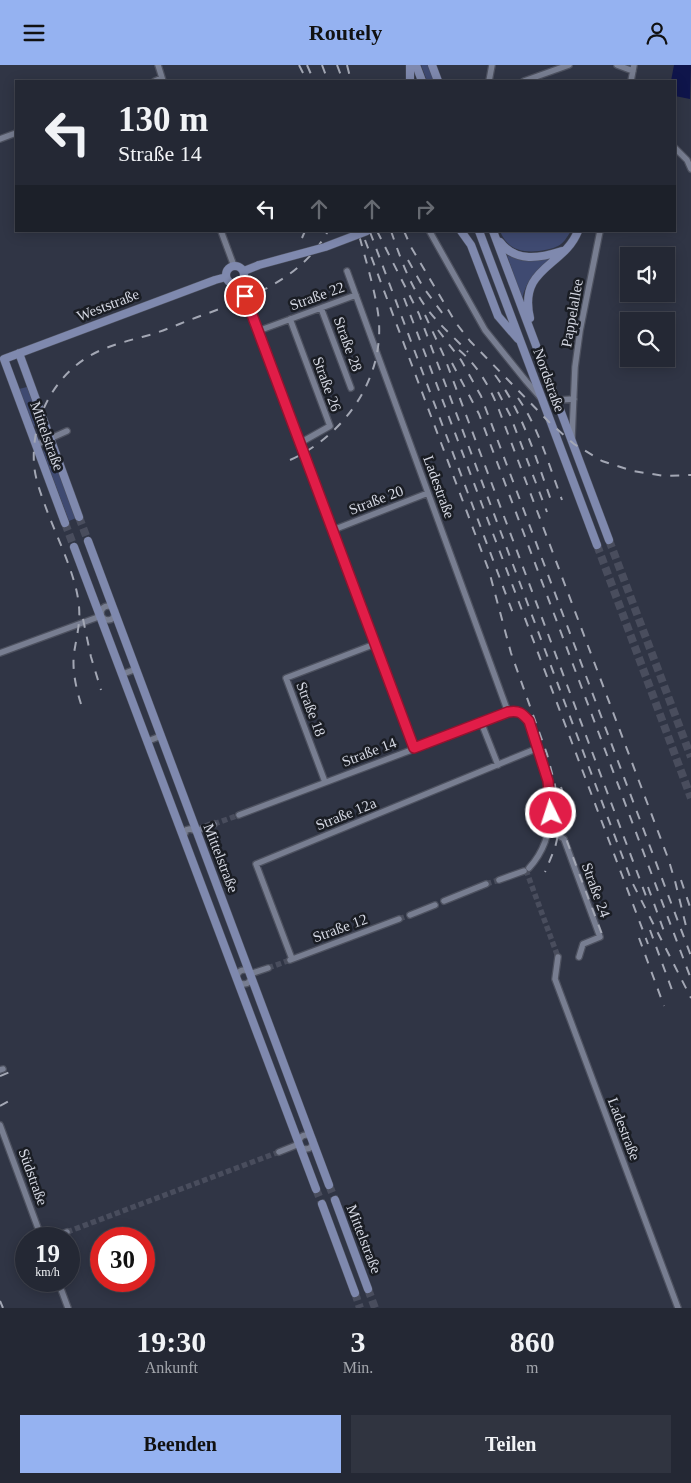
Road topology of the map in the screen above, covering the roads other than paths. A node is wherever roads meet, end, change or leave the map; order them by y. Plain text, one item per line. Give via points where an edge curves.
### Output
1 (158, 65) edge
2 (410, 65) edge
3 (416, 65) edge
4 (432, 65) edge
5 (492, 65) edge
6 (569, 65) edge
7 (617, 65) edge
8 (634, 68) edge
9 (163, 80) edge
10 (410, 80) edge
11 (422, 80) edge
12 (438, 80) edge
13 (489, 80) edge
14 (527, 80) edge
15 (15, 133) edge
16 (0, 139) edge
17 (676, 149) edge
18 (689, 159) edge
19 (691, 169) edge
20 (221, 232) edge
21 (364, 232) edge
22 (430, 232) edge
23 (462, 232) edge
24 (479, 232) edge
25 (578, 232) edge
26 (600, 232) edge
27 (494, 234) edge
28 (564, 251) junction
29 (234, 266) junction
30 (244, 271) junction
31 (347, 271) dead end
32 (226, 277) junction
33 (241, 283) junction
34 (356, 295) junction
35 (321, 308) junction
36 (290, 319) junction
37 (258, 331) junction
38 (520, 340) junction
39 (538, 347) junction
40 (19, 353) junction
41 (2, 359) edge
42 (351, 388) dead end
43 (541, 399) junction
44 (574, 399) junction
45 (558, 400) junction
46 (67, 431) dead end
47 (572, 438) junction
48 (50, 439) junction
49 (300, 443) junction
50 (36, 445) junction
51 (428, 493) junction
52 (79, 517) tunnel mouth
53 (65, 523) tunnel mouth
54 (333, 530) junction
55 (88, 541) tunnel mouth
56 (74, 547) tunnel mouth
57 (114, 610) junction
58 (101, 616) junction
59 (375, 644) junction
60 (0, 653) edge
61 (136, 669) junction
62 (123, 674) junction
63 (508, 712) junction
64 (481, 723) junction
65 (161, 736) junction
66 (148, 741) junction
67 (414, 748) junction
68 (538, 748) junction
69 (498, 765) junction
70 (324, 782) junction
71 (239, 815) tunnel mouth
72 (214, 824) tunnel mouth
73 (548, 829) junction
74 (198, 834) junction
75 (185, 839) junction
76 (499, 880) tunnel mouth
77 (486, 885) tunnel mouth
78 (444, 901) dead end
79 (435, 905) dead end
80 (410, 915) tunnel mouth
81 (399, 919) tunnel mouth
82 (558, 957) tunnel mouth
83 (579, 957) dead end
84 (291, 959) joint
85 (268, 967) tunnel mouth
86 (250, 974) junction
87 (237, 979) junction
88 (0, 1125) edge
89 (312, 1140) junction
90 (299, 1144) junction
91 (279, 1152) tunnel mouth
92 (329, 1185) tunnel mouth
93 (316, 1189) tunnel mouth
94 (334, 1200) tunnel mouth
95 (322, 1205) tunnel mouth
96 (38, 1227) edge
97 (368, 1289) tunnel mouth
98 (62, 1292) edge
99 (355, 1293) tunnel mouth
100 (68, 1308) edge
101 (678, 1308) edge

1 - 9 street
2 - 10 street
3 - 11 street
4 - 12 street
5 - 13 street
6 - 14 street
7 - 8 street
15 - 16 street
17 - 18 street
18 - 19 street
20 - 29 street
21 - 30 street, bridge
22 - 43 street via 485,330
23 - 38 street via 471,245 498,316
24 - 38 street, Nordstraße
25 - 28 street
26 - 44 street, Pappelallee via 580,331
27 - 28 street via 508,251 521,257
27 - 39 street, Nordstraße
28 - 39 street via 537,276 530,289 529,311
29 - 30 street
29 - 32 street via 227,271
30 - 33 street
31 - 34 street, Ladestraße
32 - 33 street via 232,284
32 - 40 street, Weststraße
33 - 37 street
34 - 35 street, Straße 22
34 - 51 street, Ladestraße
35 - 36 street, Straße 22
35 - 42 street, Straße 28
36 - 37 street, Straße 22
36 - 49 street, Straße 26 via 330,426
37 - 49 street
38 - 43 street, Nordstraße
39 - 45 street, Nordstraße
40 - 41 street, Weststraße
40 - 48 street, Mittelstraße
41 - 50 street, Mittelstraße
43 - 47 street, Nordstraße via 596,541 608,537
44 - 45 street
44 - 47 street, Pappelallee
45 - 47 street, Nordstraße
46 - 48 street
48 - 50 street
48 - 52 street, Mittelstraße
49 - 54 street
50 - 53 street, Mittelstraße
51 - 54 street, Straße 20
51 - 63 street, Ladestraße
54 - 59 street
55 - 57 street, Mittelstraße
56 - 58 street, Mittelstraße
57 - 58 street via 110,619
57 - 58 street via 105,607
57 - 61 street, Mittelstraße
58 - 60 street
58 - 62 street, Mittelstraße
59 - 67 street
59 - 70 street, Straße 18 via 286,678
61 - 62 street
61 - 65 street, Mittelstraße
62 - 66 street, Mittelstraße
63 - 64 street, Straße 14
63 - 68 street via 522,713 529,721
64 - 67 street, Straße 14
64 - 69 street
65 - 66 street
65 - 74 street, Mittelstraße
66 - 75 street, Mittelstraße
67 - 70 street, Straße 14
68 - 69 street, Straße 12a
68 - 73 street via 548,781 551,813
69 - 84 street, Straße 12a via 256,864
70 - 71 street, Straße 14
72 - 74 street
73 - 76 street via 544,847 526,869
73 - 83 street, Straße 24 via 564,839 600,937 583,944
74 - 75 street via 190,829 186,831
74 - 75 street via 193,845
74 - 86 street, Mittelstraße
75 - 87 street, Mittelstraße
77 - 78 street
79 - 80 street
81 - 84 street, Straße 12
82 - 101 street, Ladestraße via 555,979
85 - 86 street
86 - 87 street via 242,970
86 - 87 street via 251,980 247,984 240,984
86 - 89 street, Mittelstraße
87 - 90 street, Mittelstraße
88 - 96 street, Südstraße
89 - 90 street via 304,1136
89 - 90 street via 307,1149
89 - 92 street, Mittelstraße
90 - 91 street
90 - 93 street, Mittelstraße
94 - 97 street, Mittelstraße
95 - 99 street, Mittelstraße
98 - 100 street

